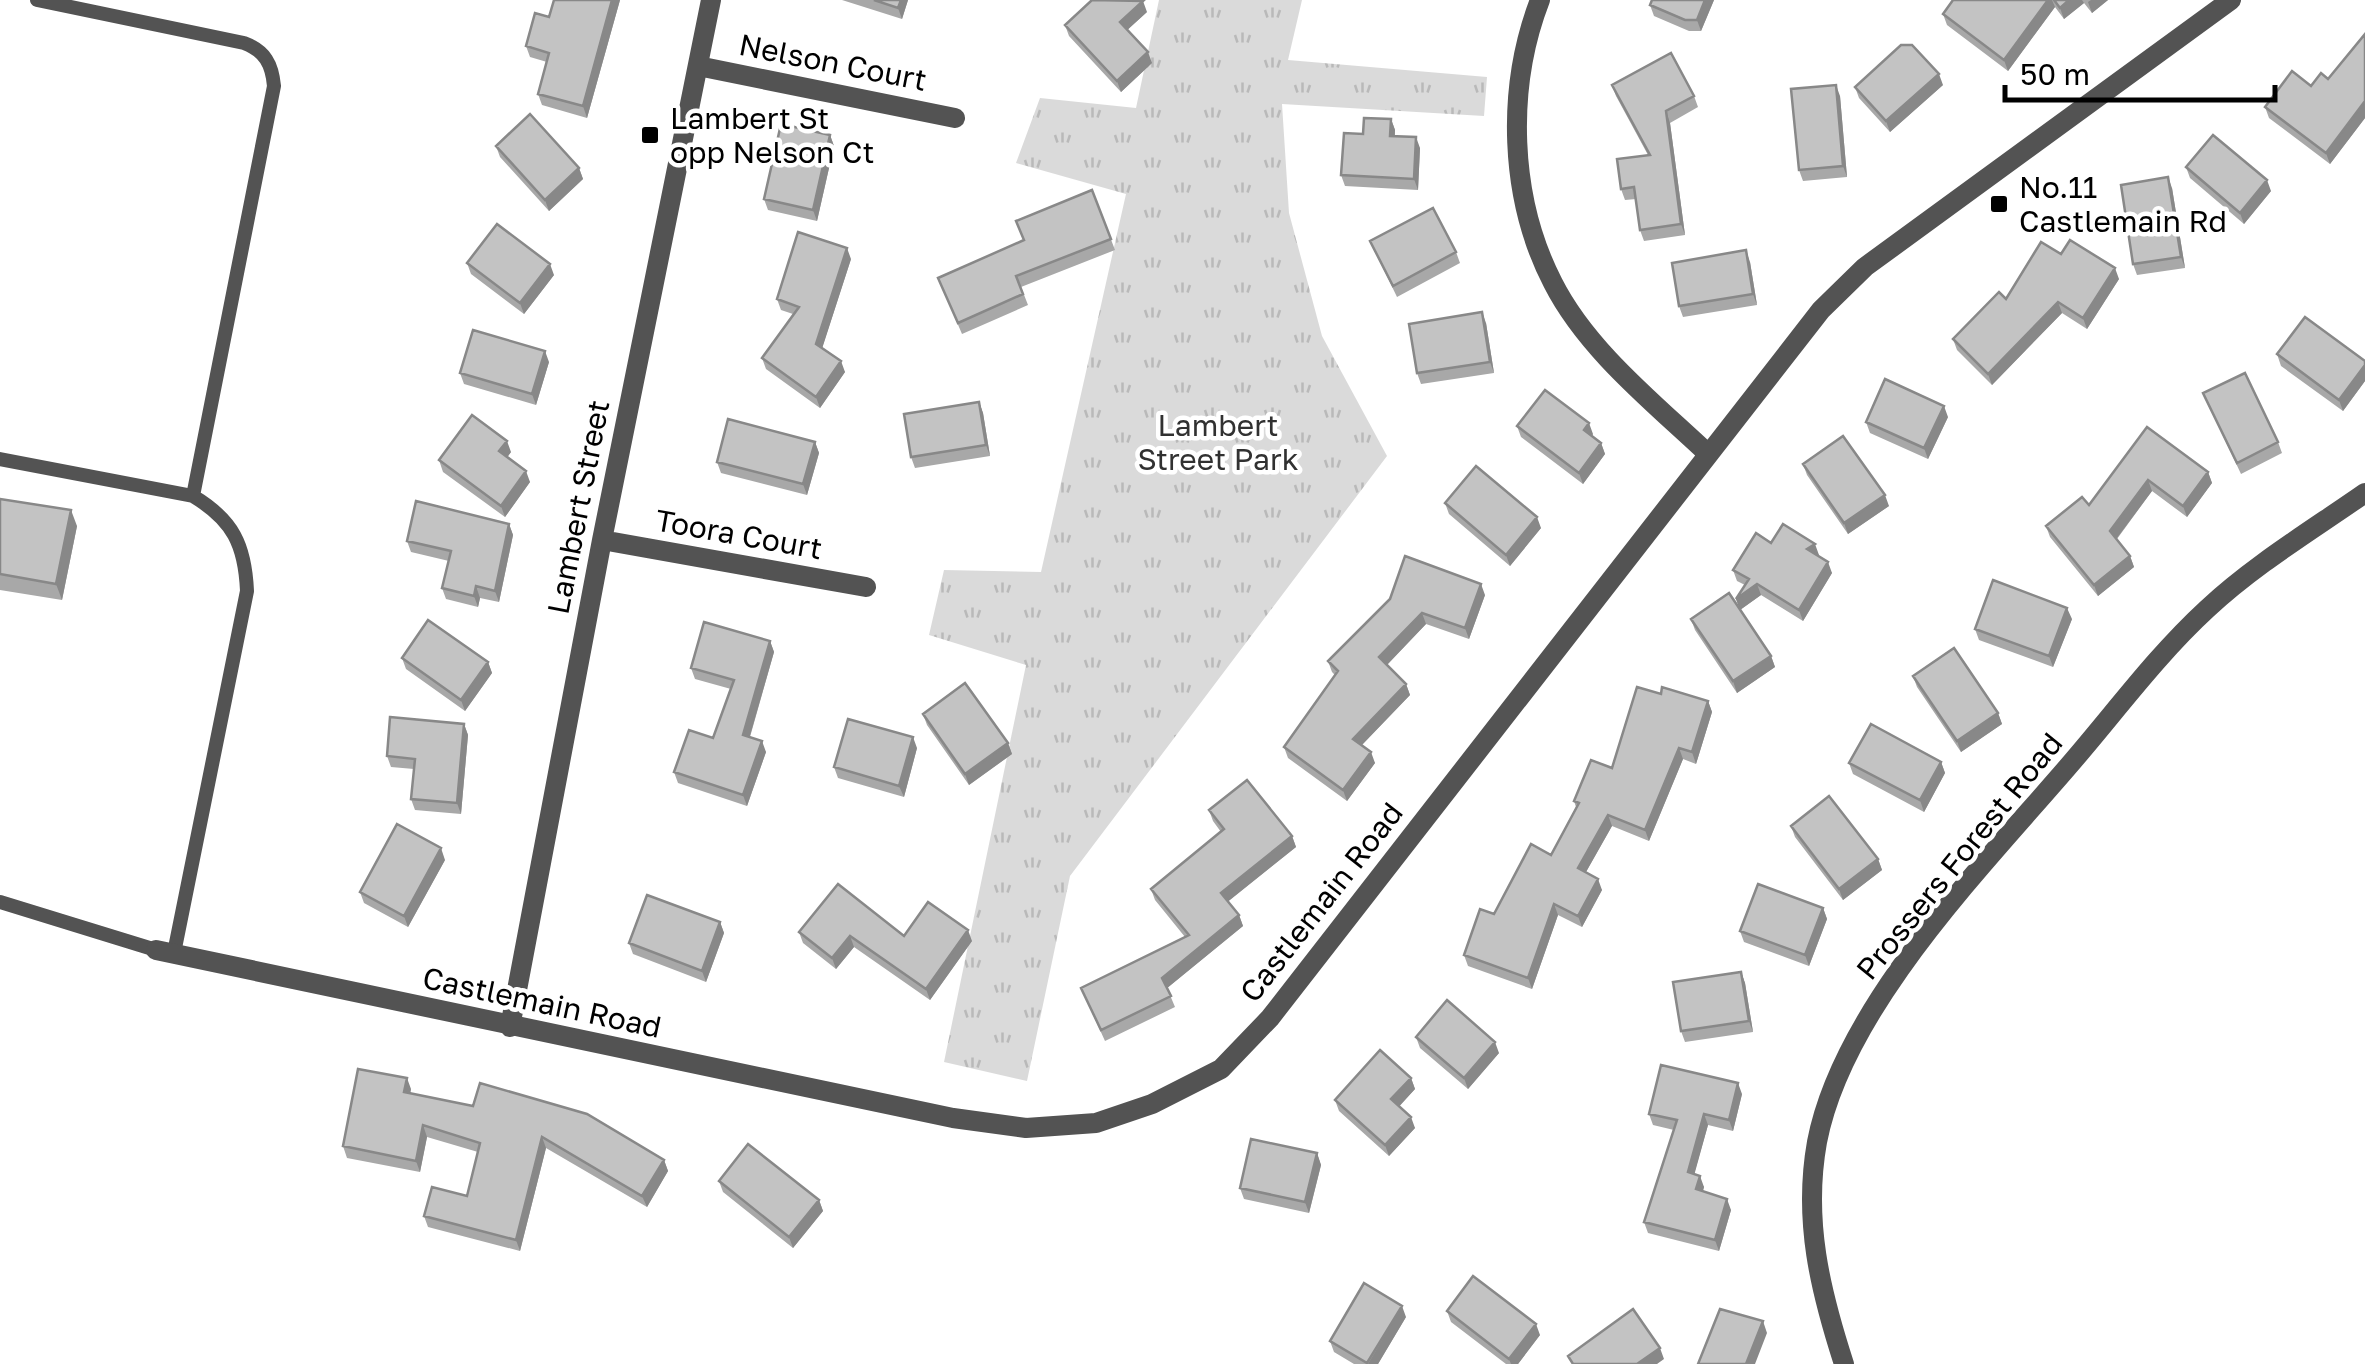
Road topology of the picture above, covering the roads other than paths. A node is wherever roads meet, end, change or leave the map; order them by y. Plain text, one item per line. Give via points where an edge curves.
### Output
1 (37, 0) edge
2 (711, 0) edge
3 (1540, 0) edge
4 (2232, 0) edge
5 (698, 66) junction
6 (955, 118) dead end
7 (1707, 453) junction
8 (0, 459) edge
9 (2365, 493) edge
10 (193, 496) junction
11 (602, 540) junction
12 (866, 587) dead end
13 (0, 902) edge
14 (165, 951) junction
15 (510, 1027) junction
16 (1844, 1364) edge

1 - 10 lane via 244,42 258,48 273,72
2 - 5 street, Lambert Street
3 - 7 street via 1515,102 1528,210 1548,269 1590,337
4 - 7 street, Castlemain Road via 1866,267 1821,310
5 - 6 street, Nelson Court
5 - 11 street, Lambert Street
7 - 15 street, Castlemain Road via 1270,1018 1221,1069 1152,1104 1096,1123 1026,1128
8 - 10 lane
9 - 16 street, Prossers Forest Road via 2184,631 1961,891 1880,1001 1827,1105 1813,1182 1816,1266
10 - 14 lane via 236,532 246,558 247,591
11 - 12 street, Toora Court
11 - 15 street, Lambert Street
13 - 14 lane
14 - 15 street, Castlemain Road

